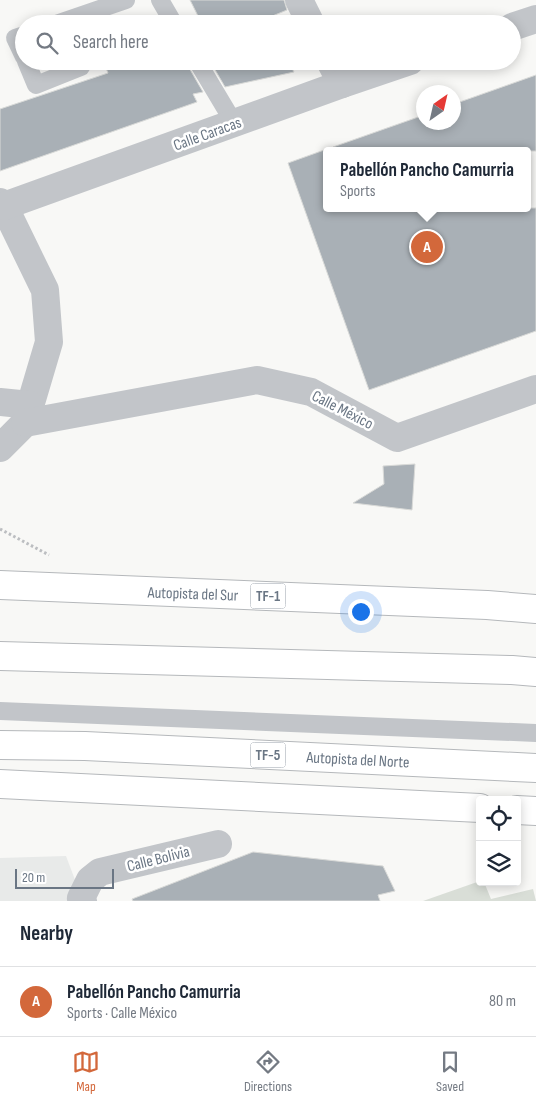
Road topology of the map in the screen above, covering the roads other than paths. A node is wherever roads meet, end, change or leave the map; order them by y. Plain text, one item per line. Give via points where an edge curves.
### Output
1 (126, 0) edge
2 (160, 0) edge
3 (299, 0) edge
4 (84, 15) edge
5 (169, 15) edge
6 (306, 15) edge
7 (536, 19) edge
8 (521, 24) edge
9 (30, 70) edge
10 (74, 70) edge
11 (202, 70) edge
12 (349, 70) edge
13 (336, 72) edge
14 (234, 123) junction
15 (2, 204) edge
16 (536, 389) edge
17 (0, 402) edge
18 (27, 414) junction
19 (0, 448) edge
20 (0, 585) edge
21 (536, 609) edge
22 (0, 656) edge
23 (536, 672) edge
24 (0, 711) edge
25 (536, 733) edge
26 (0, 745) edge
27 (536, 768) edge
28 (0, 784) edge
29 (476, 808) edge
30 (521, 810) edge
31 (536, 811) edge
32 (218, 844) dead end
33 (82, 899) edge

1 - 4 lane
2 - 5 lane
3 - 6 street
7 - 8 street
9 - 10 lane via 36,85
11 - 14 lane
12 - 13 street, Calle Caracas
13 - 14 street, Calle Caracas
14 - 15 street, Calle Caracas
15 - 18 street via 46,290 49,342
16 - 18 street, Calle México via 397,438 311,392 257,380
17 - 18 street, Calle México
18 - 19 street
20 - 21 highway, Autopista del Sur / TF-1
22 - 23 highway
24 - 25 lane
26 - 27 highway, Autopista del Norte / TF-5 via 85,746
28 - 29 highway
30 - 31 highway
32 - 33 street, Calle Bolivia via 100,872 90,880

